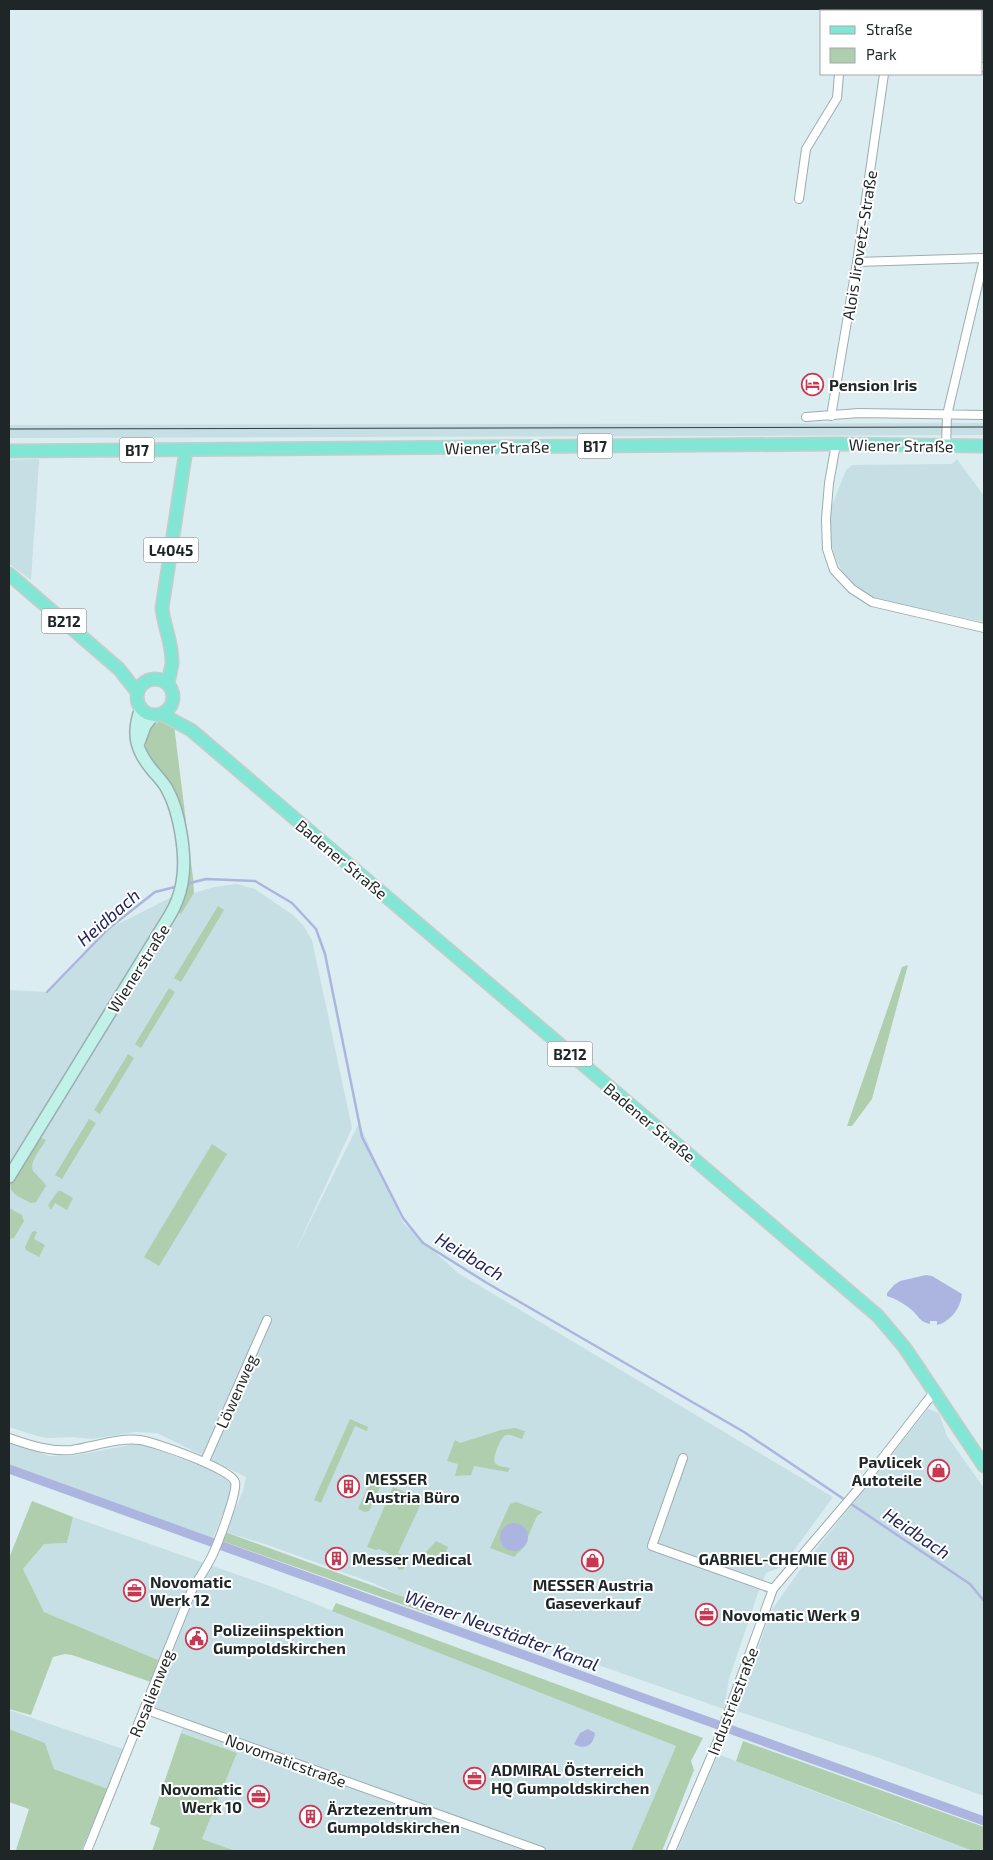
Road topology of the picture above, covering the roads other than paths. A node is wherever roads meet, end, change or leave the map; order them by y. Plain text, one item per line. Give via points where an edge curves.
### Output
1 (839, 75) edge
2 (884, 75) edge
3 (799, 199) dead end
4 (984, 259) edge
5 (857, 262) junction
6 (947, 415) junction
7 (984, 415) edge
8 (832, 416) junction
9 (806, 417) dead end
10 (836, 444) junction
11 (946, 446) junction
12 (984, 446) edge
13 (186, 450) junction
14 (9, 451) edge
15 (9, 574) edge
16 (984, 628) edge
17 (171, 650) junction
18 (119, 669) junction
19 (151, 679) junction
20 (168, 684) junction
21 (137, 692) junction
22 (172, 702) junction
23 (141, 708) junction
24 (157, 714) junction
25 (191, 730) junction
26 (138, 745) junction
27 (9, 1177) edge
28 (267, 1320) dead end
29 (934, 1392) junction
30 (9, 1438) edge
31 (683, 1458) dead end
32 (204, 1461) junction
33 (984, 1466) edge
34 (774, 1589) junction
35 (144, 1709) junction
36 (87, 1851) edge
37 (541, 1851) edge
38 (672, 1851) edge

1 - 3 street via 837,98 806,149
2 - 5 street, Alois Jirovetz-Straße
4 - 5 street
4 - 6 street
5 - 8 street, Alois Jirovetz-Straße
6 - 7 street
6 - 8 street via 859,413
6 - 11 street
8 - 9 street
10 - 11 main road, Wiener Straße / B17
10 - 13 main road, Wiener Straße / B17
10 - 16 street via 826,519 827,549 834,570 852,589 872,602
11 - 12 main road, Wiener Straße / B17
13 - 14 main road, Wiener Straße / B17
13 - 17 main road, L4045 via 162,608
15 - 18 main road, B212
17 - 19 main road
17 - 20 main road, L4045
18 - 19 main road, B212
18 - 21 main road, B212
19 - 20 main road, B212
19 - 21 main road
20 - 22 main road, B212
21 - 23 main road, B212
22 - 24 main road via 168,709
22 - 25 main road, Badener Straße / B212
23 - 24 main road, B212 via 146,713
23 - 26 street, Wienerstraße via 136,720
24 - 25 main road, Badener Straße / B212
24 - 26 street via 146,726
25 - 29 main road, Badener Straße / B212 via 878,1316 905,1348
26 - 27 street, Wienerstraße via 173,802 182,845 179,896
28 - 32 street, Löwenweg
29 - 33 main road, Badener Straße / B212
29 - 34 street, Industriestraße
30 - 32 street via 56,1450 140,1440
31 - 34 street via 652,1546
32 - 35 street, Rosalienweg via 232,1476 236,1482 235,1493 214,1551 192,1590
34 - 38 street, Industriestraße via 720,1735
35 - 36 street, Rosalienweg
35 - 37 street, Novomaticstraße

